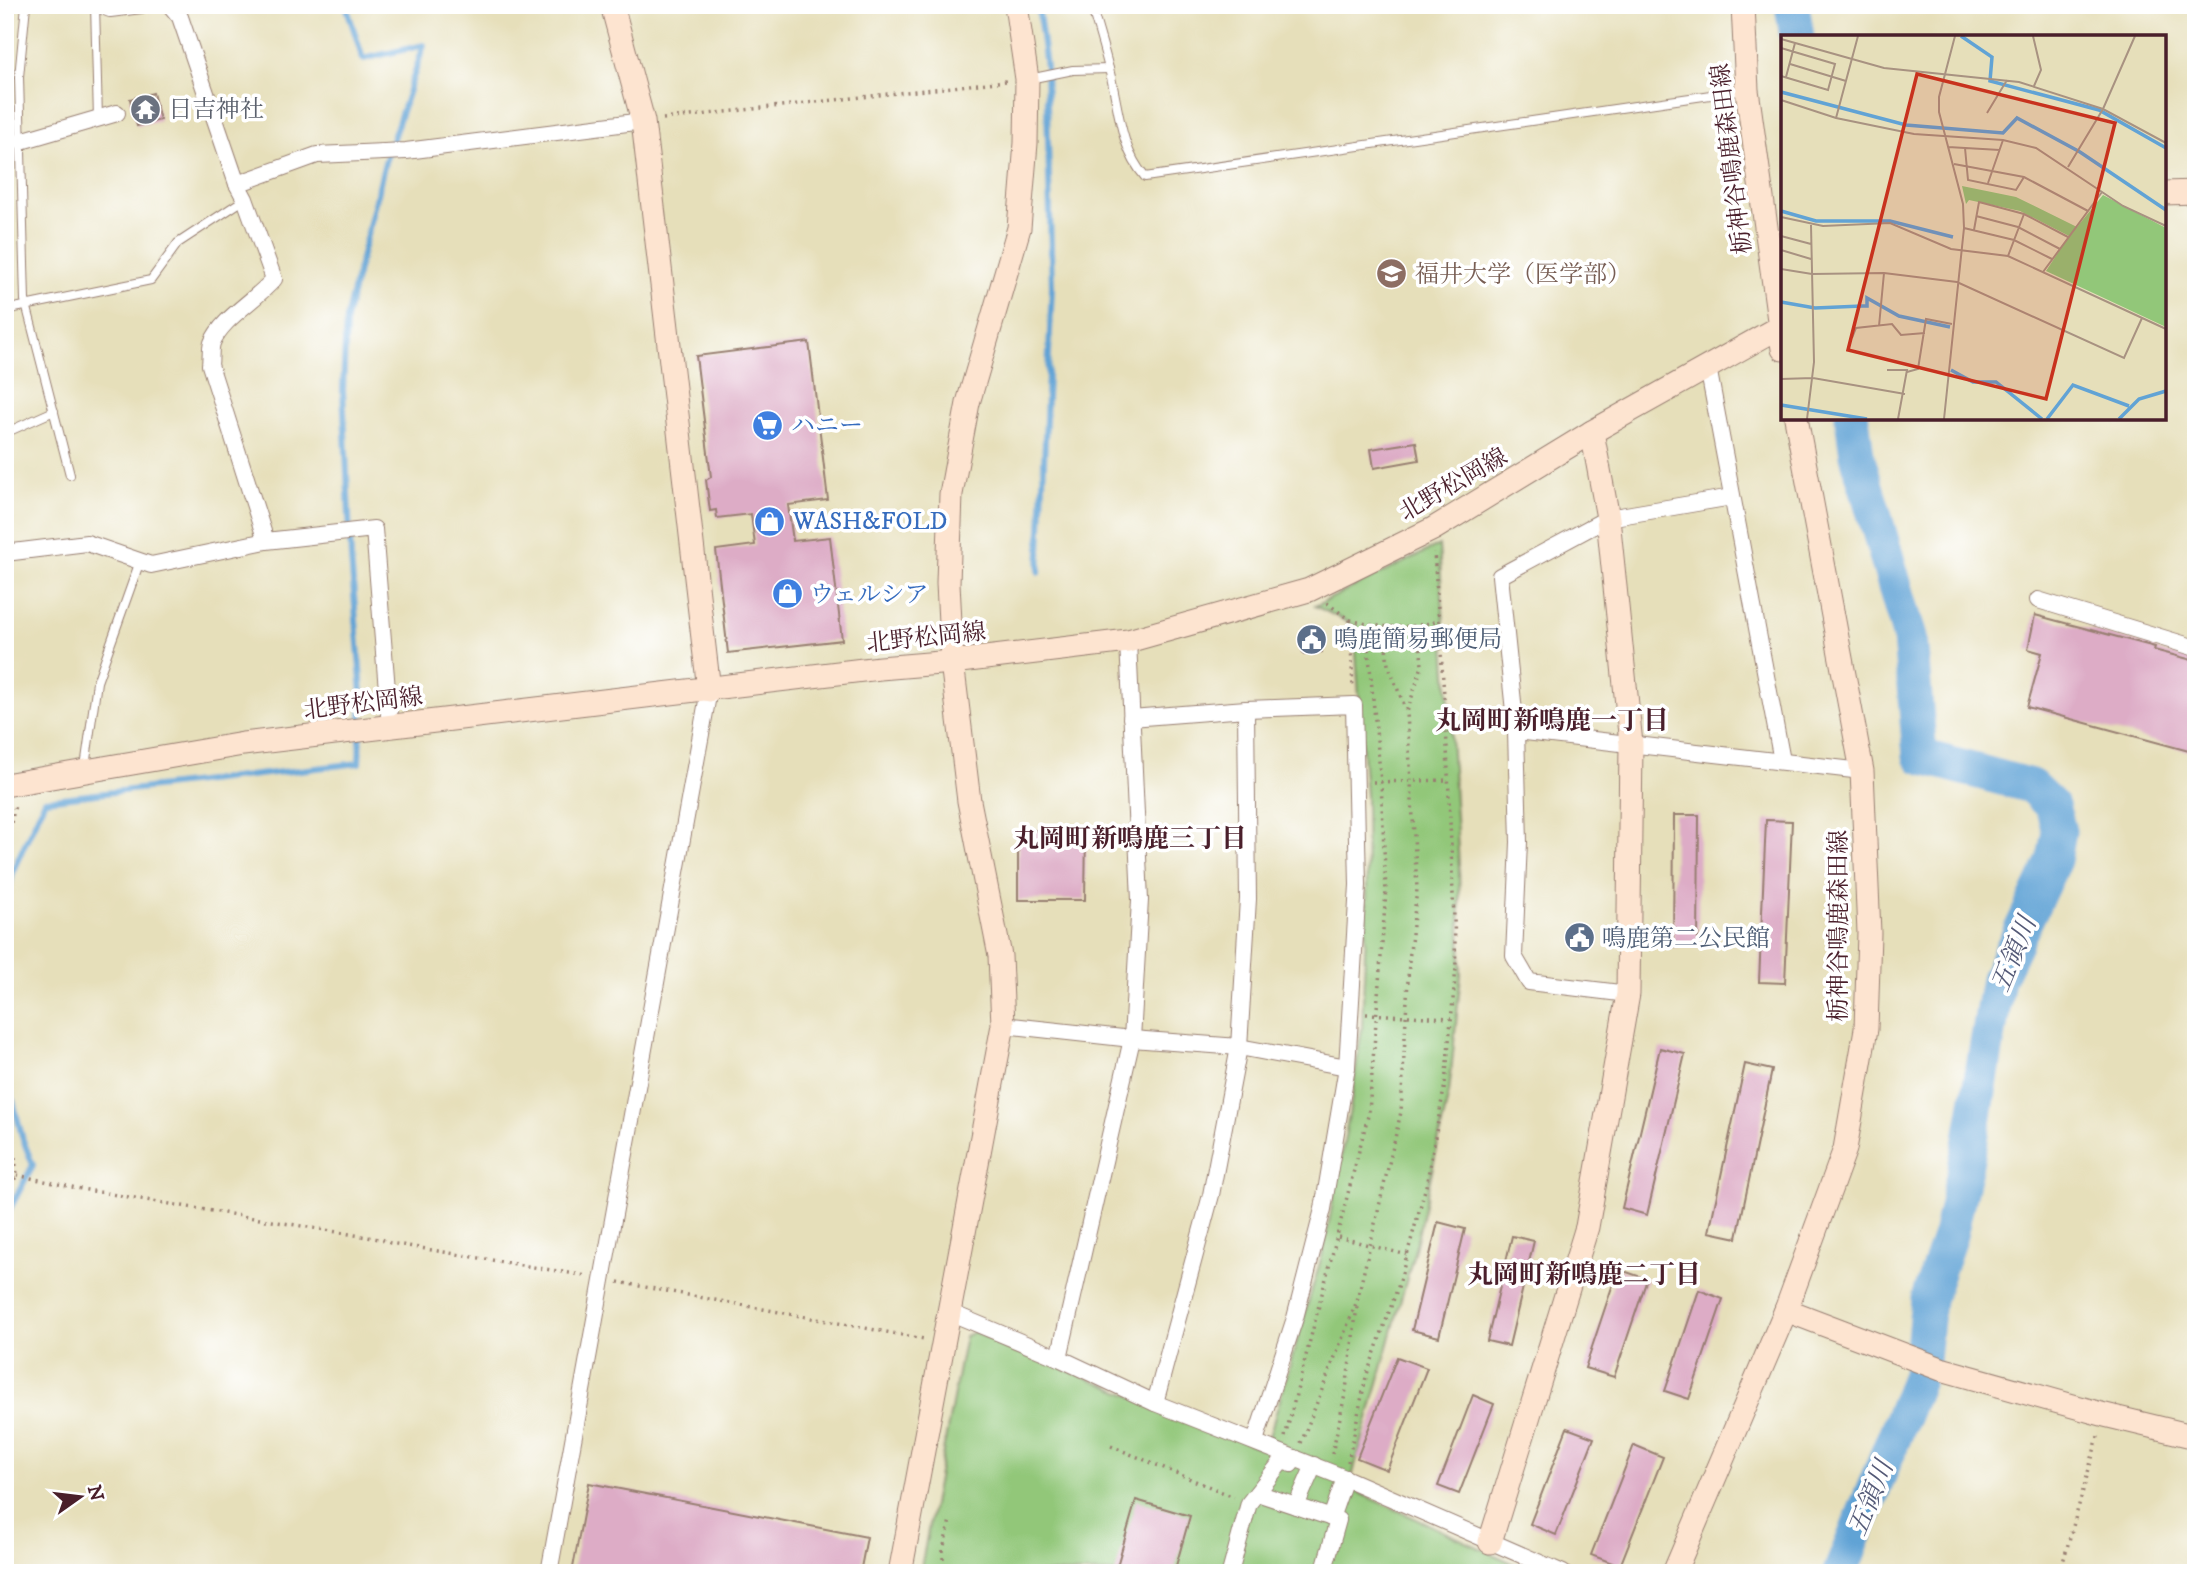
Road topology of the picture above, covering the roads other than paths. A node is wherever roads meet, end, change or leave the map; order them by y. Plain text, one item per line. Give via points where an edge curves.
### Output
1 (26, 5) edge
2 (98, 5) edge
3 (142, 5) edge
4 (170, 5) edge
5 (612, 5) edge
6 (1016, 5) edge
7 (1091, 5) edge
8 (1743, 5) edge
9 (1109, 69) junction
10 (1027, 79) junction
11 (1747, 90) junction
12 (117, 113) dead end
13 (97, 119) junction
14 (643, 121) junction
15 (21, 141) junction
16 (241, 191) junction
17 (2196, 192) edge
18 (2166, 193) edge
19 (26, 305) junction
20 (5, 310) edge
21 (1781, 334) edge
22 (1708, 367) junction
23 (54, 411) junction
24 (1796, 420) edge
25 (1592, 432) junction
26 (5, 433) edge
27 (70, 475) dead end
28 (1732, 497) junction
29 (1608, 517) junction
30 (266, 541) junction
31 (5, 553) edge
32 (140, 561) junction
33 (2038, 600) dead end
34 (1128, 641) junction
35 (2196, 648) edge
36 (952, 662) junction
37 (709, 690) junction
38 (1246, 709) junction
39 (1131, 718) junction
40 (390, 727) junction
41 (1516, 731) junction
42 (1631, 744) junction
43 (1782, 761) junction
44 (85, 771) junction
45 (1862, 771) junction
46 (13, 784) edge
47 (1628, 994) junction
48 (1003, 1025) junction
49 (1132, 1039) junction
50 (1239, 1047) junction
51 (1347, 1067) junction
52 (1786, 1310) junction
53 (949, 1312) junction
54 (1059, 1358) junction
55 (1155, 1403) junction
56 (2196, 1437) edge
57 (1255, 1441) junction
58 (1295, 1458) junction
59 (1321, 1468) junction
60 (1345, 1478) junction
61 (1253, 1498) junction
62 (1296, 1506) junction
63 (1331, 1518) junction
64 (1490, 1542) junction
65 (549, 1573) edge
66 (900, 1573) edge
67 (1230, 1573) edge
68 (1323, 1573) edge
69 (1563, 1573) edge
70 (1674, 1573) edge

1 - 15 lane via 19,77
2 - 3 street via 110,9
2 - 13 lane
4 - 16 street via 180,17
5 - 14 street
6 - 10 street
7 - 9 lane
8 - 11 street, 栃神谷鳴鹿森田線
9 - 10 lane
9 - 11 lane via 1132,162 1145,177
10 - 36 street via 1019,228 968,403 951,494 948,583
11 - 21 street, 栃神谷鳴鹿森田線
12 - 13 street
13 - 15 street
14 - 16 street via 406,151 317,155
14 - 37 street
15 - 19 lane
16 - 19 lane via 178,243 151,280
16 - 30 street via 274,279 223,324 212,344 210,365
17 - 18 street
19 - 20 lane
19 - 23 lane
21 - 22 street, 北野松岡線
22 - 25 street, 北野松岡線
22 - 28 street
23 - 26 lane
23 - 27 lane
24 - 45 street, 栃神谷鳴鹿森田線
25 - 29 street
25 - 34 street, 北野松岡線 via 1433,529 1309,590
28 - 29 street
28 - 43 street
29 - 41 street via 1500,576
29 - 42 street
30 - 32 street via 151,565
30 - 40 street via 374,529
31 - 32 street via 87,542
32 - 44 lane via 97,682
33 - 35 street
34 - 36 street, 北野松岡線
34 - 39 street
36 - 37 street, 北野松岡線
36 - 48 street via 969,801 1000,956
37 - 40 street, 北野松岡線
37 - 65 street
38 - 39 street
38 - 50 street via 1248,899
38 - 51 street via 1354,705 1358,885
39 - 49 street via 1140,900
40 - 44 street, 北野松岡線 via 243,744
41 - 42 street
41 - 47 street via 1519,842 1514,957 1529,982
42 - 43 street
42 - 47 street
43 - 45 street
44 - 46 street, 北野松岡線
45 - 52 street, 栃神谷鳴鹿森田線 via 1869,933 1866,1029 1845,1149
47 - 64 street via 1587,1227
48 - 49 street
48 - 53 street
49 - 50 street
49 - 54 street
50 - 51 street
50 - 55 street via 1211,1195
51 - 57 street via 1323,1209 1295,1318
52 - 56 street via 1941,1369
52 - 70 street, 栃神谷鳴鹿森田線
53 - 54 street
53 - 66 street
54 - 55 street
55 - 57 street
57 - 58 street
58 - 59 street
58 - 61 street via 1291,1464 1282,1461
59 - 60 street
59 - 62 street
60 - 63 street
60 - 64 street
61 - 62 street
61 - 67 street
62 - 63 street
63 - 68 street via 1338,1520
64 - 69 street

